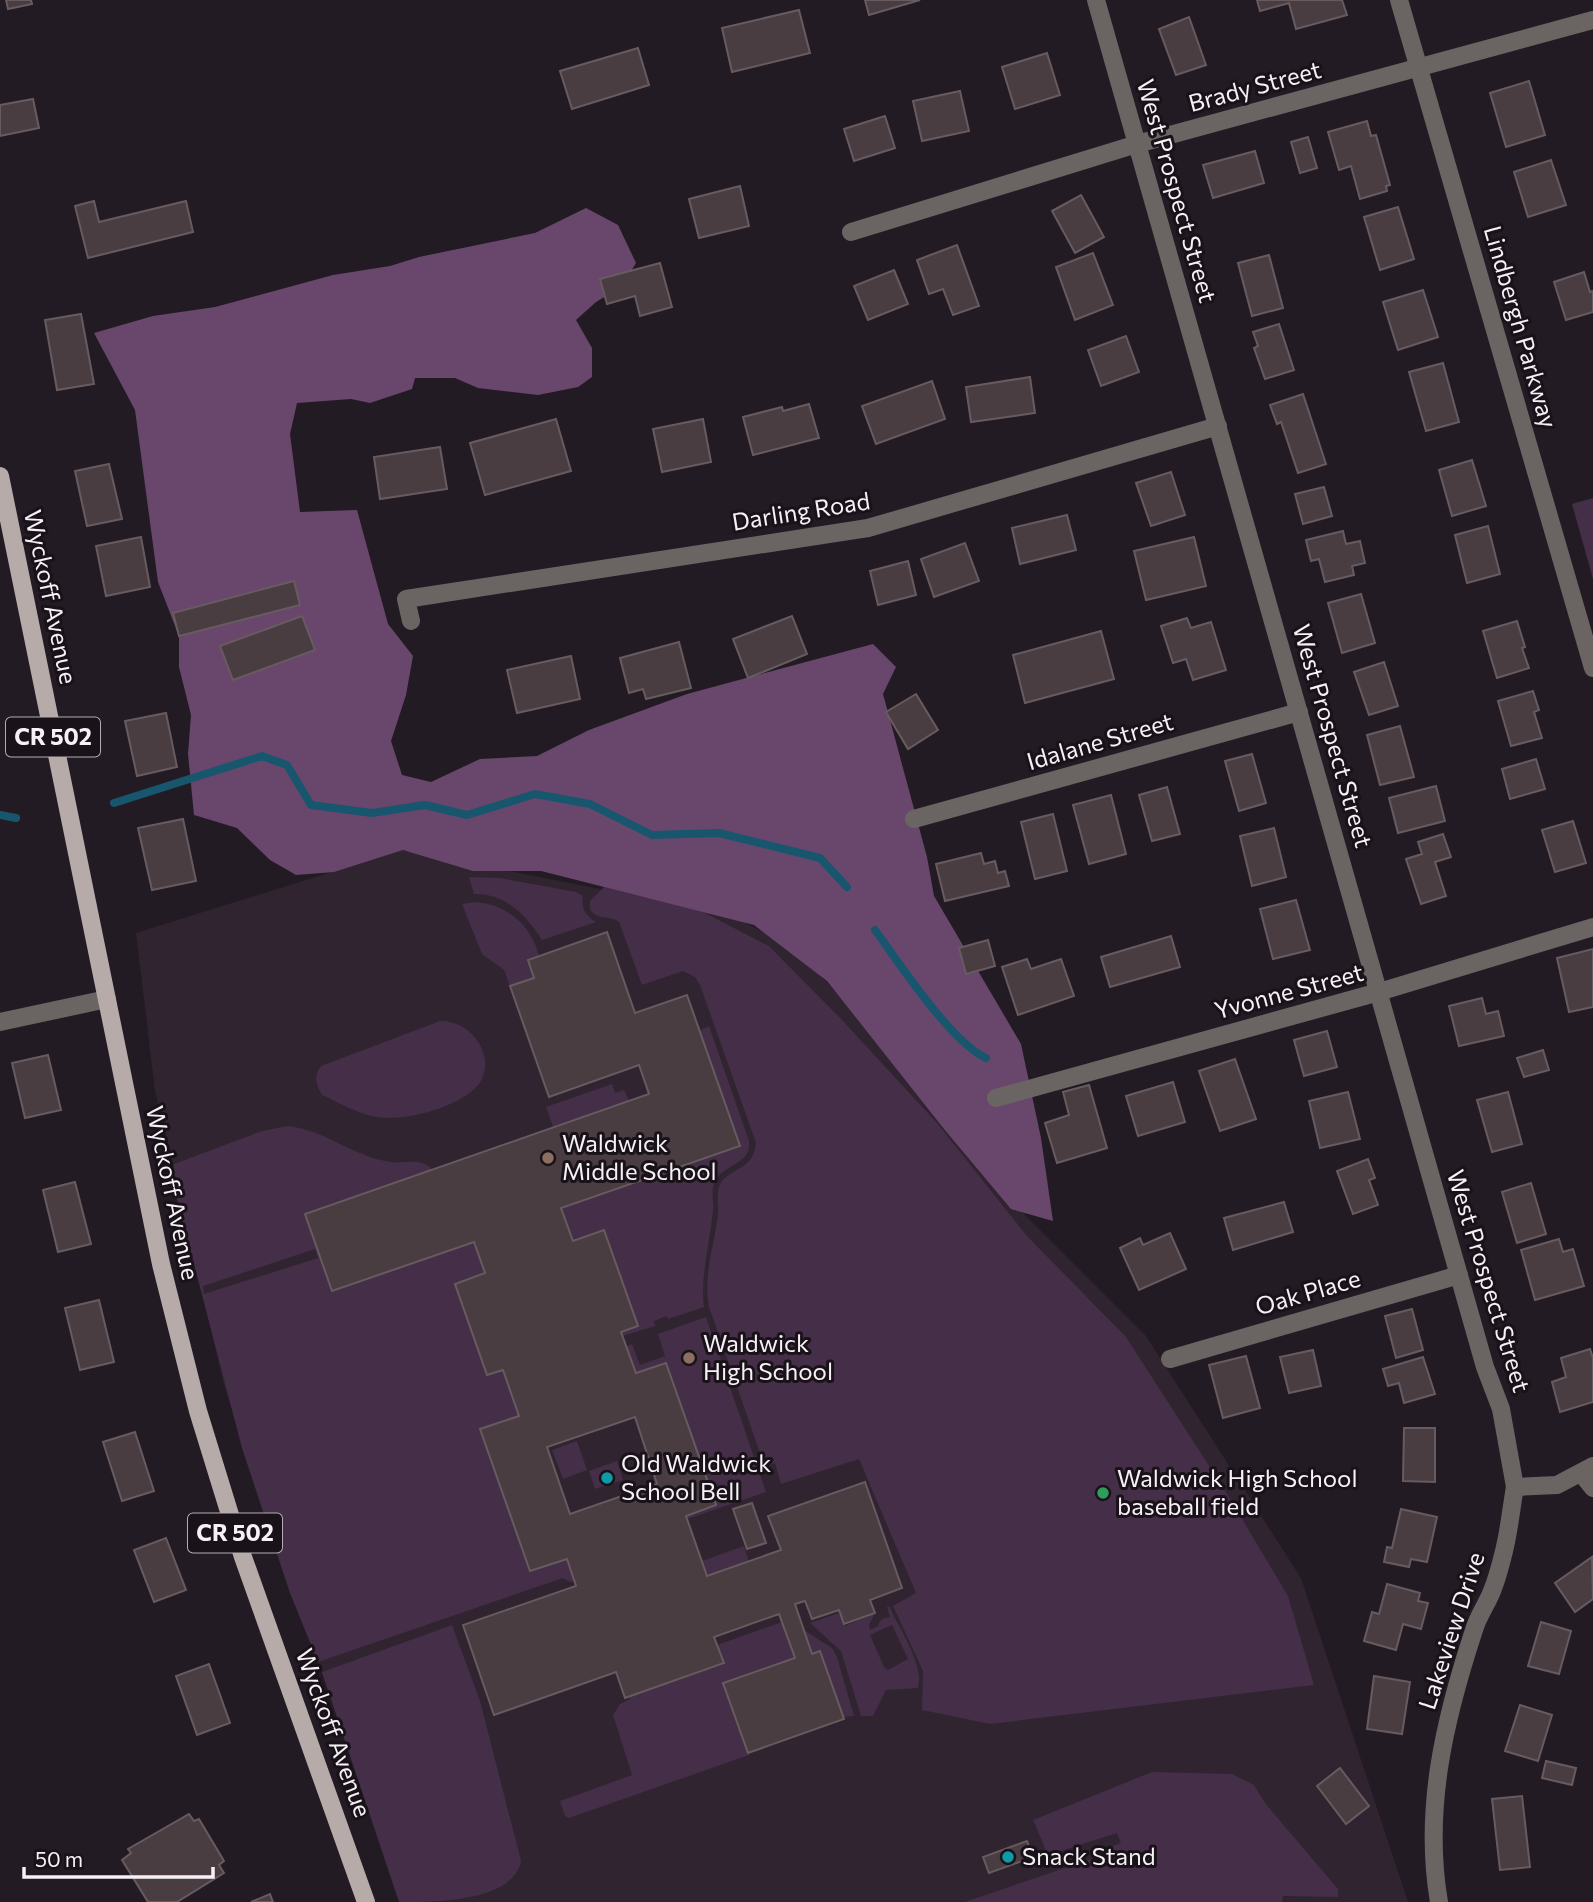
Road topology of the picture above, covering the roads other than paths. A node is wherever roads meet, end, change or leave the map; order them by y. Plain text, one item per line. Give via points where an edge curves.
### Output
1 (1096, 0) edge
2 (1399, 0) edge
3 (1593, 20) edge
4 (1419, 68) junction
5 (1137, 144) junction
6 (851, 232) dead end
7 (1218, 426) junction
8 (0, 476) edge
9 (411, 621) dead end
10 (1593, 668) edge
11 (1299, 712) junction
12 (914, 819) dead end
13 (1593, 927) edge
14 (1379, 992) junction
15 (107, 999) junction
16 (0, 1022) edge
17 (996, 1098) dead end
18 (1460, 1275) junction
19 (1170, 1359) dead end
20 (1587, 1469) edge
21 (1515, 1487) junction
22 (1593, 1488) edge
23 (366, 1902) edge
24 (1439, 1902) edge

1 - 5 street, West Prospect Street
2 - 4 street, Lindbergh Parkway
3 - 4 street, Brady Street
4 - 5 street, Brady Street
4 - 10 street, Lindbergh Parkway
5 - 6 street, Brady Street
5 - 7 street, West Prospect Street
7 - 9 street, Darling Road via 868,528 406,599
7 - 11 street, West Prospect Street
8 - 15 main road, Wyckoff Avenue / CR 502
11 - 12 street, Idalane Street
11 - 14 street, West Prospect Street
13 - 14 street, Yvonne Street
14 - 17 street, Yvonne Street
14 - 18 street, West Prospect Street
15 - 16 street
15 - 23 main road, Wyckoff Avenue / CR 502 via 161,1264 198,1411 243,1557
18 - 19 street, Oak Place
18 - 21 street, West Prospect Street via 1501,1409
20 - 21 street via 1558,1485
20 - 22 street
21 - 24 street, Lakeview Drive via 1504,1552 1475,1626 1437,1772 1433,1825

